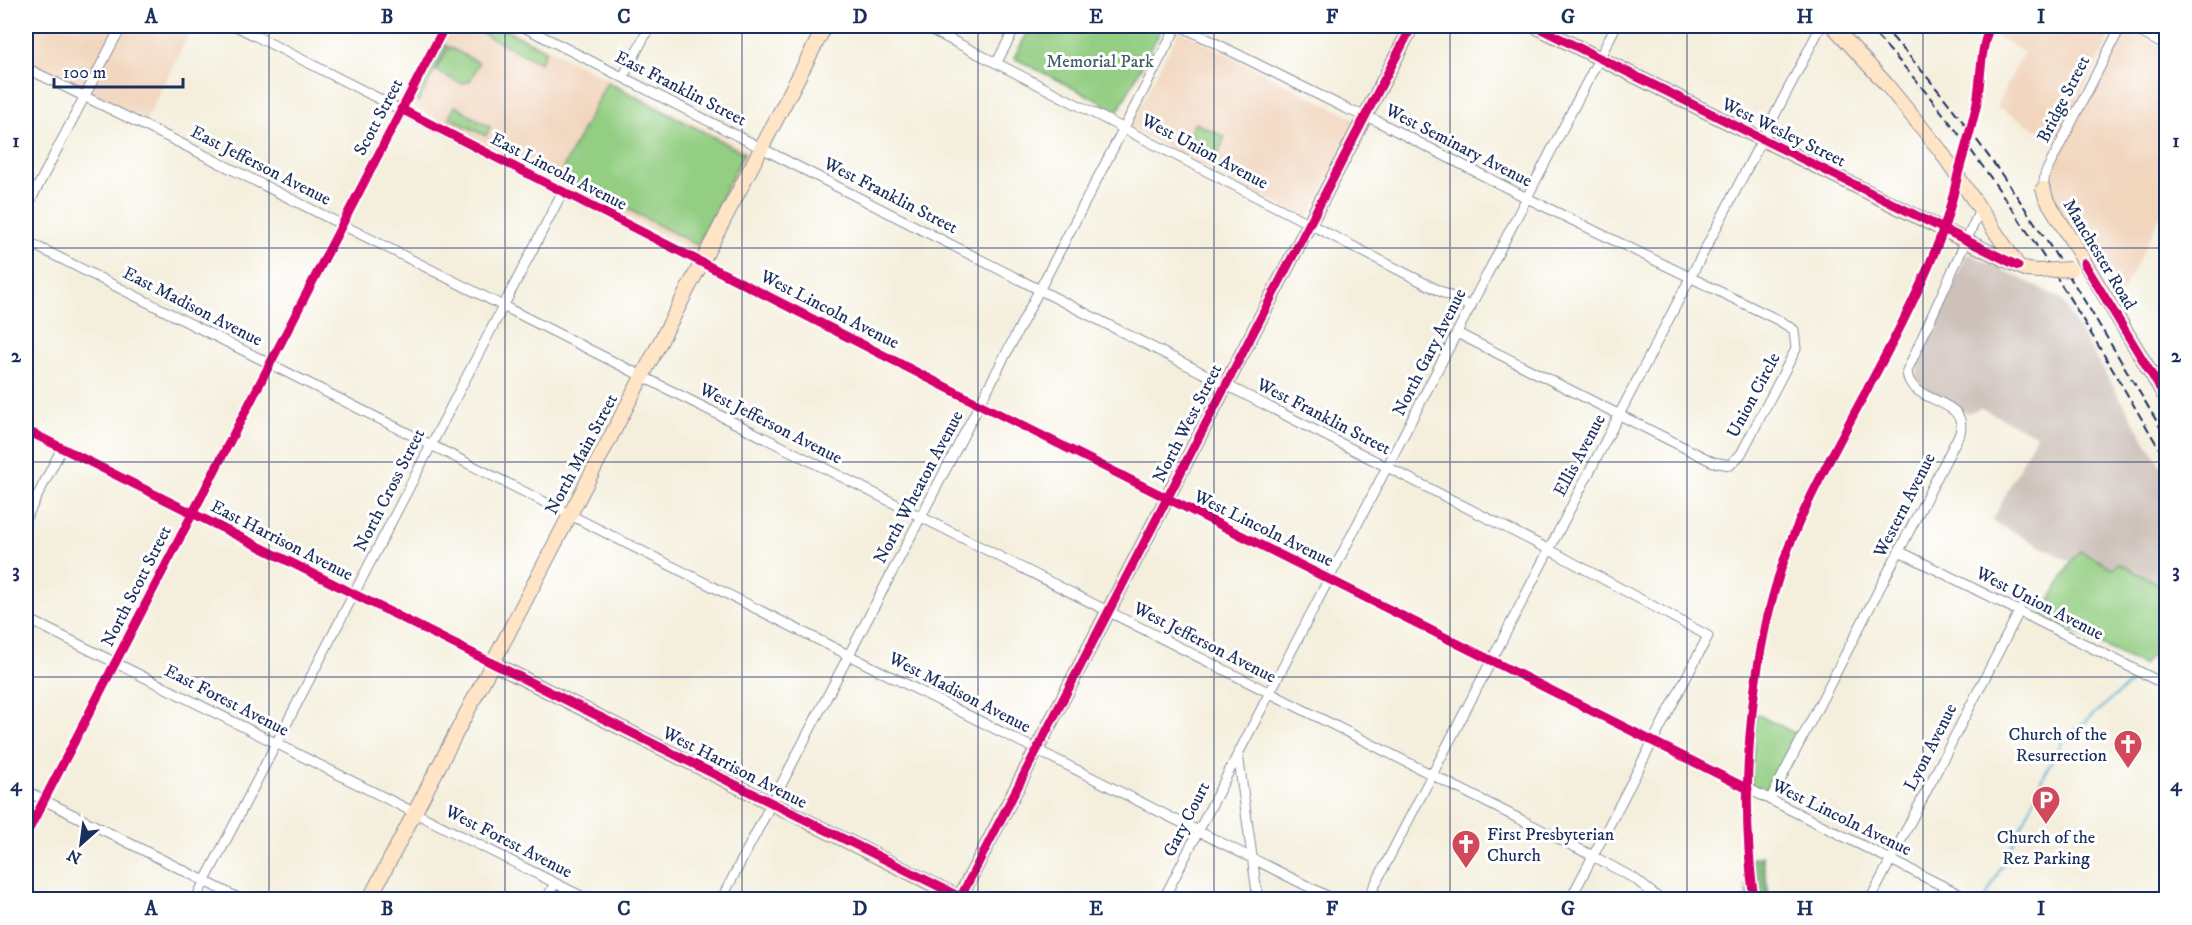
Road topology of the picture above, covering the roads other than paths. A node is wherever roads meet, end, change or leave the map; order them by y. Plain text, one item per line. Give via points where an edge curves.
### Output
1 (124, 26) edge
2 (236, 26) edge
3 (445, 26) edge
4 (522, 26) edge
5 (650, 26) edge
6 (807, 26) edge
7 (924, 26) edge
8 (1016, 26) edge
9 (1179, 26) edge
10 (1412, 26) edge
11 (1535, 26) edge
12 (1616, 26) edge
13 (1821, 26) edge
14 (1833, 26) edge
15 (2121, 26) edge
16 (2129, 26) edge
17 (823, 29) edge
18 (2166, 46) edge
19 (1599, 58) junction
20 (997, 62) junction
21 (26, 68) edge
22 (622, 77) junction
23 (85, 96) junction
24 (401, 109) junction
25 (1365, 116) junction
26 (1124, 127) junction
27 (1762, 140) junction
28 (762, 147) junction
29 (2043, 189) joint
30 (563, 191) junction
31 (1527, 198) junction
32 (26, 209) edge
33 (1980, 210) junction
34 (341, 224) junction
35 (1309, 225) junction
36 (26, 241) edge
37 (1966, 241) junction
38 (702, 262) junction
39 (2084, 263) junction
40 (2018, 266) junction
41 (1690, 277) junction
42 (1039, 290) junction
43 (503, 306) junction
44 (1471, 307) junction
45 (1457, 333) junction
46 (269, 364) junction
47 (642, 376) junction
48 (1226, 383) junction
49 (2166, 398) edge
50 (979, 404) junction
51 (1619, 415) junction
52 (26, 430) edge
53 (432, 444) junction
54 (62, 448) junction
55 (1387, 467) junction
56 (1167, 498) junction
57 (192, 513) junction
58 (570, 514) junction
59 (921, 517) junction
60 (26, 518) edge
61 (1548, 549) junction
62 (1899, 551) junction
63 (1330, 579) junction
64 (353, 594) junction
65 (2020, 610) junction
66 (1108, 611) junction
67 (26, 618) edge
68 (849, 653) junction
69 (1491, 659) junction
70 (115, 663) junction
71 (492, 663) junction
72 (2166, 685) edge
73 (1270, 693) junction
74 (1653, 741) junction
75 (276, 743) junction
76 (1036, 749) junction
77 (1238, 754) junction
78 (1432, 774) junction
79 (26, 791) edge
80 (44, 800) junction
81 (1770, 800) junction
82 (772, 803) junction
83 (414, 812) junction
84 (1199, 831) junction
85 (26, 835) edge
86 (1593, 856) junction
87 (1252, 858) junction
88 (1891, 860) junction
89 (205, 881) junction
90 (555, 883) junction
91 (961, 899) edge
92 (195, 900) edge
93 (242, 900) edge
94 (369, 900) edge
95 (546, 900) edge
96 (588, 900) edge
97 (721, 900) edge
98 (1163, 900) edge
99 (1258, 900) edge
100 (1335, 900) edge
101 (1366, 900) edge
102 (1570, 900) edge
103 (1661, 900) edge
104 (1870, 900) edge
105 (1971, 900) edge

1 - 23 street
2 - 24 street, East Lincoln Avenue
3 - 24 street, Scott Street
4 - 22 street, East Franklin Street
5 - 22 street
6 - 17 street
7 - 20 street, West Union Avenue
8 - 20 street
9 - 25 street, West Seminary Avenue
9 - 26 street, North Wheaton Avenue
10 - 25 street, North West Street
11 - 19 street, West Wesley Street
12 - 19 street, North Gary Avenue
13 - 27 street, Ellis Avenue
14 - 33 street via 1911,113
15 - 29 street, Bridge Street via 2045,174
16 - 18 street
17 - 28 street, North Main Street
19 - 27 street, West Wesley Street
19 - 31 street, North Gary Avenue
20 - 26 street, West Union Avenue
21 - 23 street, East Jefferson Avenue
22 - 28 street, East Franklin Street
23 - 32 street
23 - 34 street, East Jefferson Avenue
24 - 30 street, East Lincoln Avenue
24 - 34 street, Scott Street
25 - 31 street, West Seminary Avenue
25 - 35 street, North West Street
26 - 35 street, West Union Avenue
26 - 42 street, North Wheaton Avenue
27 - 37 street, West Wesley Street
27 - 41 street, Ellis Avenue
28 - 38 street, North Main Street
28 - 42 street, West Franklin Street
29 - 39 street, Manchester Road
30 - 38 street, East Lincoln Avenue
30 - 43 street, North Cross Street
31 - 41 street, West Seminary Avenue
31 - 44 street, North Gary Avenue
33 - 37 street
33 - 40 street
34 - 43 street, East Jefferson Avenue
34 - 46 street, North Scott Street
35 - 44 street, West Union Avenue
35 - 48 street, North West Street
36 - 46 street, East Madison Avenue
37 - 40 street, West Wesley Street
37 - 62 street, Western Avenue via 1907,371 1916,390 1954,411 1961,428
38 - 47 street, North Main Street
38 - 50 street, West Lincoln Avenue
39 - 40 street, bridge via 2070,269 2038,271
39 - 49 street, Manchester Road
41 - 51 street, Ellis Avenue
41 - 51 street, Union Circle via 1794,330 1794,354 1741,454 1730,465 1713,462
42 - 48 street, West Franklin Street
42 - 50 street, North Wheaton Avenue
43 - 47 street, East Jefferson Avenue
43 - 53 street, North Cross Street
44 - 45 street, North Gary Avenue
45 - 51 street
45 - 55 street, North Gary Avenue
46 - 53 street, East Madison Avenue
46 - 57 street, North Scott Street
47 - 58 street, North Main Street
47 - 59 street, West Jefferson Avenue
48 - 55 street, West Franklin Street
48 - 56 street, North West Street
50 - 56 street, West Lincoln Avenue
50 - 59 street, North Wheaton Avenue
51 - 61 street, Ellis Avenue
52 - 54 street, East Harrison Avenue
53 - 58 street, East Madison Avenue
53 - 64 street, North Cross Street
54 - 57 street, East Harrison Avenue
54 - 60 street
55 - 61 street, West Franklin Street
55 - 63 street, North Gary Avenue
56 - 63 street, West Lincoln Avenue
56 - 66 street, North West Street
57 - 64 street, East Harrison Avenue
57 - 70 street, North Scott Street
58 - 68 street, West Madison Avenue
58 - 71 street, North Main Street
59 - 66 street, West Jefferson Avenue
59 - 68 street, North Wheaton Avenue
61 - 69 street, Ellis Avenue
61 - 74 street, West Franklin Street via 1708,636
62 - 65 street, West Union Avenue
62 - 81 street, Western Avenue
63 - 69 street, West Lincoln Avenue
63 - 73 street, North Gary Avenue
64 - 71 street, East Harrison Avenue
64 - 75 street, North Cross Street
65 - 72 street, West Union Avenue
65 - 88 street, Lyon Avenue
66 - 73 street, West Jefferson Avenue
66 - 76 street, North West Street
67 - 70 street, East Forest Avenue
68 - 76 street, West Madison Avenue
68 - 82 street, North Wheaton Avenue
69 - 74 street, West Lincoln Avenue
69 - 78 street, Ellis Avenue
70 - 75 street, East Forest Avenue
70 - 80 street, North Scott Street
71 - 82 street, West Harrison Avenue
71 - 83 street, North Main Street
73 - 77 street, North Gary Avenue
73 - 78 street, West Jefferson Avenue
74 - 81 street, West Lincoln Avenue
74 - 86 street
75 - 83 street, East Forest Avenue
75 - 89 street, North Cross Street
76 - 84 street, West Madison Avenue
76 - 91 street, North West Street
77 - 84 street, Gary Court
77 - 87 street
78 - 86 street, West Jefferson Avenue
78 - 101 street, Ellis Avenue
79 - 80 street
80 - 85 street, North Scott Street
80 - 89 street
81 - 88 street, West Lincoln Avenue
82 - 91 street, West Harrison Avenue
82 - 97 street, North Wheaton Avenue
83 - 90 street, West Forest Avenue
83 - 94 street, North Main Street
84 - 87 street, West Madison Avenue
84 - 98 street, Gary Court
86 - 102 street
86 - 103 street, West Jefferson Avenue via 1635,879
87 - 99 street
87 - 100 street, West Madison Avenue
88 - 104 street, Lyon Avenue
88 - 105 street, West Lincoln Avenue
89 - 92 street, North Cross Street
89 - 93 street
90 - 95 street
90 - 96 street, West Forest Avenue

